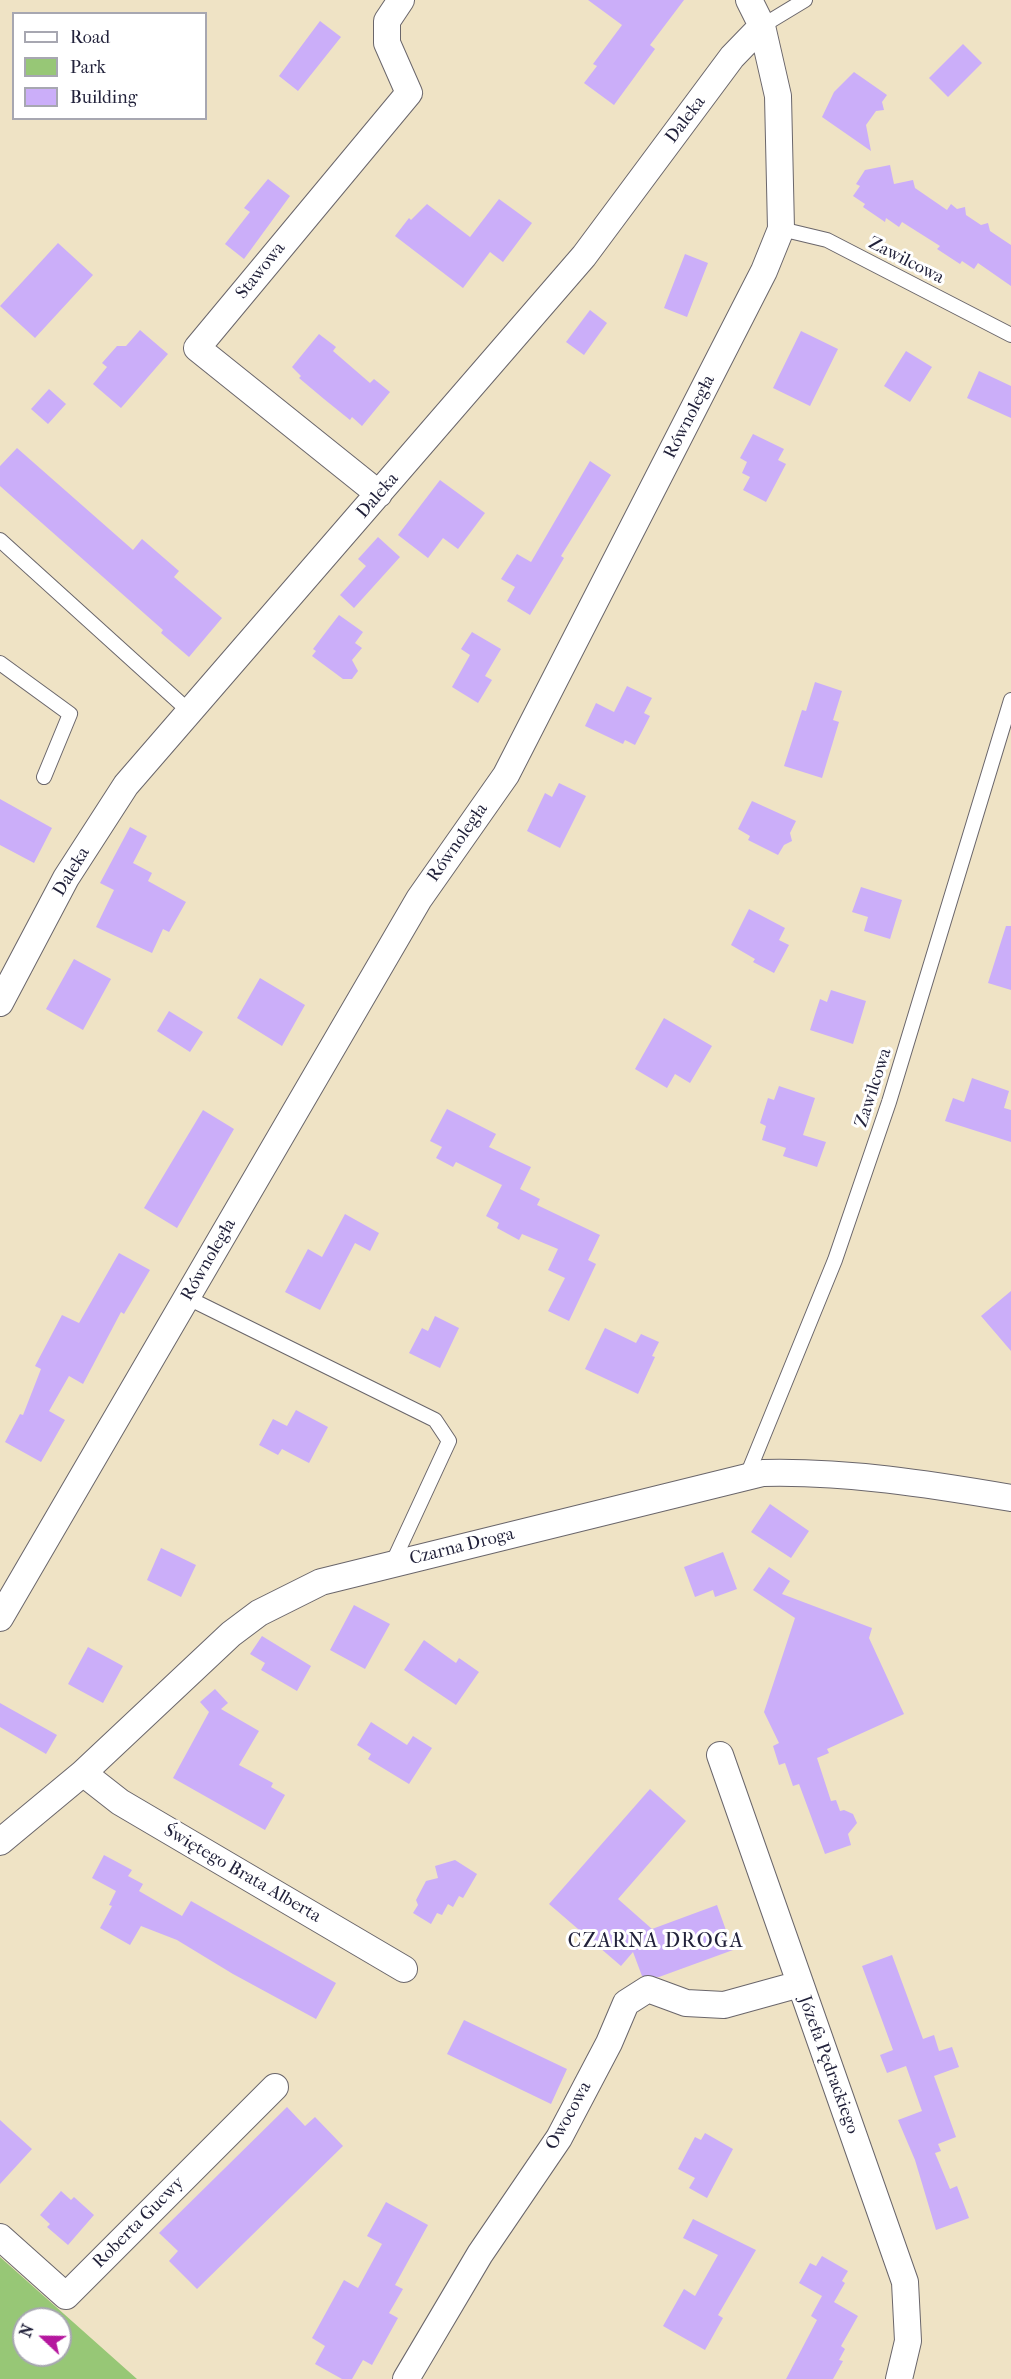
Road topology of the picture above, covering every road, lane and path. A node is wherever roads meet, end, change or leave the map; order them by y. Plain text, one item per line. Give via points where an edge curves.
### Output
1 (401, 0) edge
2 (749, 0) edge
3 (805, 0) edge
4 (762, 26) junction
5 (781, 229) junction
6 (1011, 335) edge
7 (379, 495) junction
8 (0, 540) edge
9 (0, 663) edge
10 (1011, 700) edge
11 (190, 712) junction
12 (44, 777) dead end
13 (0, 1003) edge
14 (188, 1298) junction
15 (746, 1478) junction
16 (1011, 1498) edge
17 (392, 1564) junction
18 (0, 1618) edge
19 (720, 1755) dead end
20 (83, 1773) junction
21 (0, 1842) edge
22 (404, 1969) dead end
23 (800, 1984) junction
24 (275, 2087) dead end
25 (0, 2237) edge
26 (406, 2379) edge
27 (899, 2379) edge

1 - 7 street, Stawowa via 387,21 387,43 409,93 197,348
2 - 4 street
3 - 4 lane
4 - 5 street, Równoległa via 778,96
4 - 7 street, Daleka via 732,57 584,256
5 - 6 lane, Zawilcowa via 827,240
5 - 14 street, Równoległa via 764,271 506,775 419,899
7 - 11 street, Daleka
8 - 11 lane
9 - 12 lane via 70,714
10 - 15 lane, Zawilcowa via 881,1125 835,1260
11 - 13 street, Daleka via 126,785 66,878
14 - 17 lane via 435,1420 449,1440
14 - 18 street, Równoległa
15 - 16 street, Czarna Droga via 763,1473 806,1472 868,1476
15 - 17 street, Czarna Droga
17 - 20 street, Czarna Droga via 321,1582 259,1613 231,1634
19 - 23 street, Józefa Pędrackiego
20 - 21 street, Czarna Droga
20 - 22 street, Świętego Brata Alberta via 120,1802
23 - 26 street, Owocowa via 724,2005 686,2003 648,1989 626,2003 559,2138 480,2254
23 - 27 street, Józefa Pędrackiego via 905,2282 908,2341
24 - 25 street, Roberta Gucwy via 66,2296

